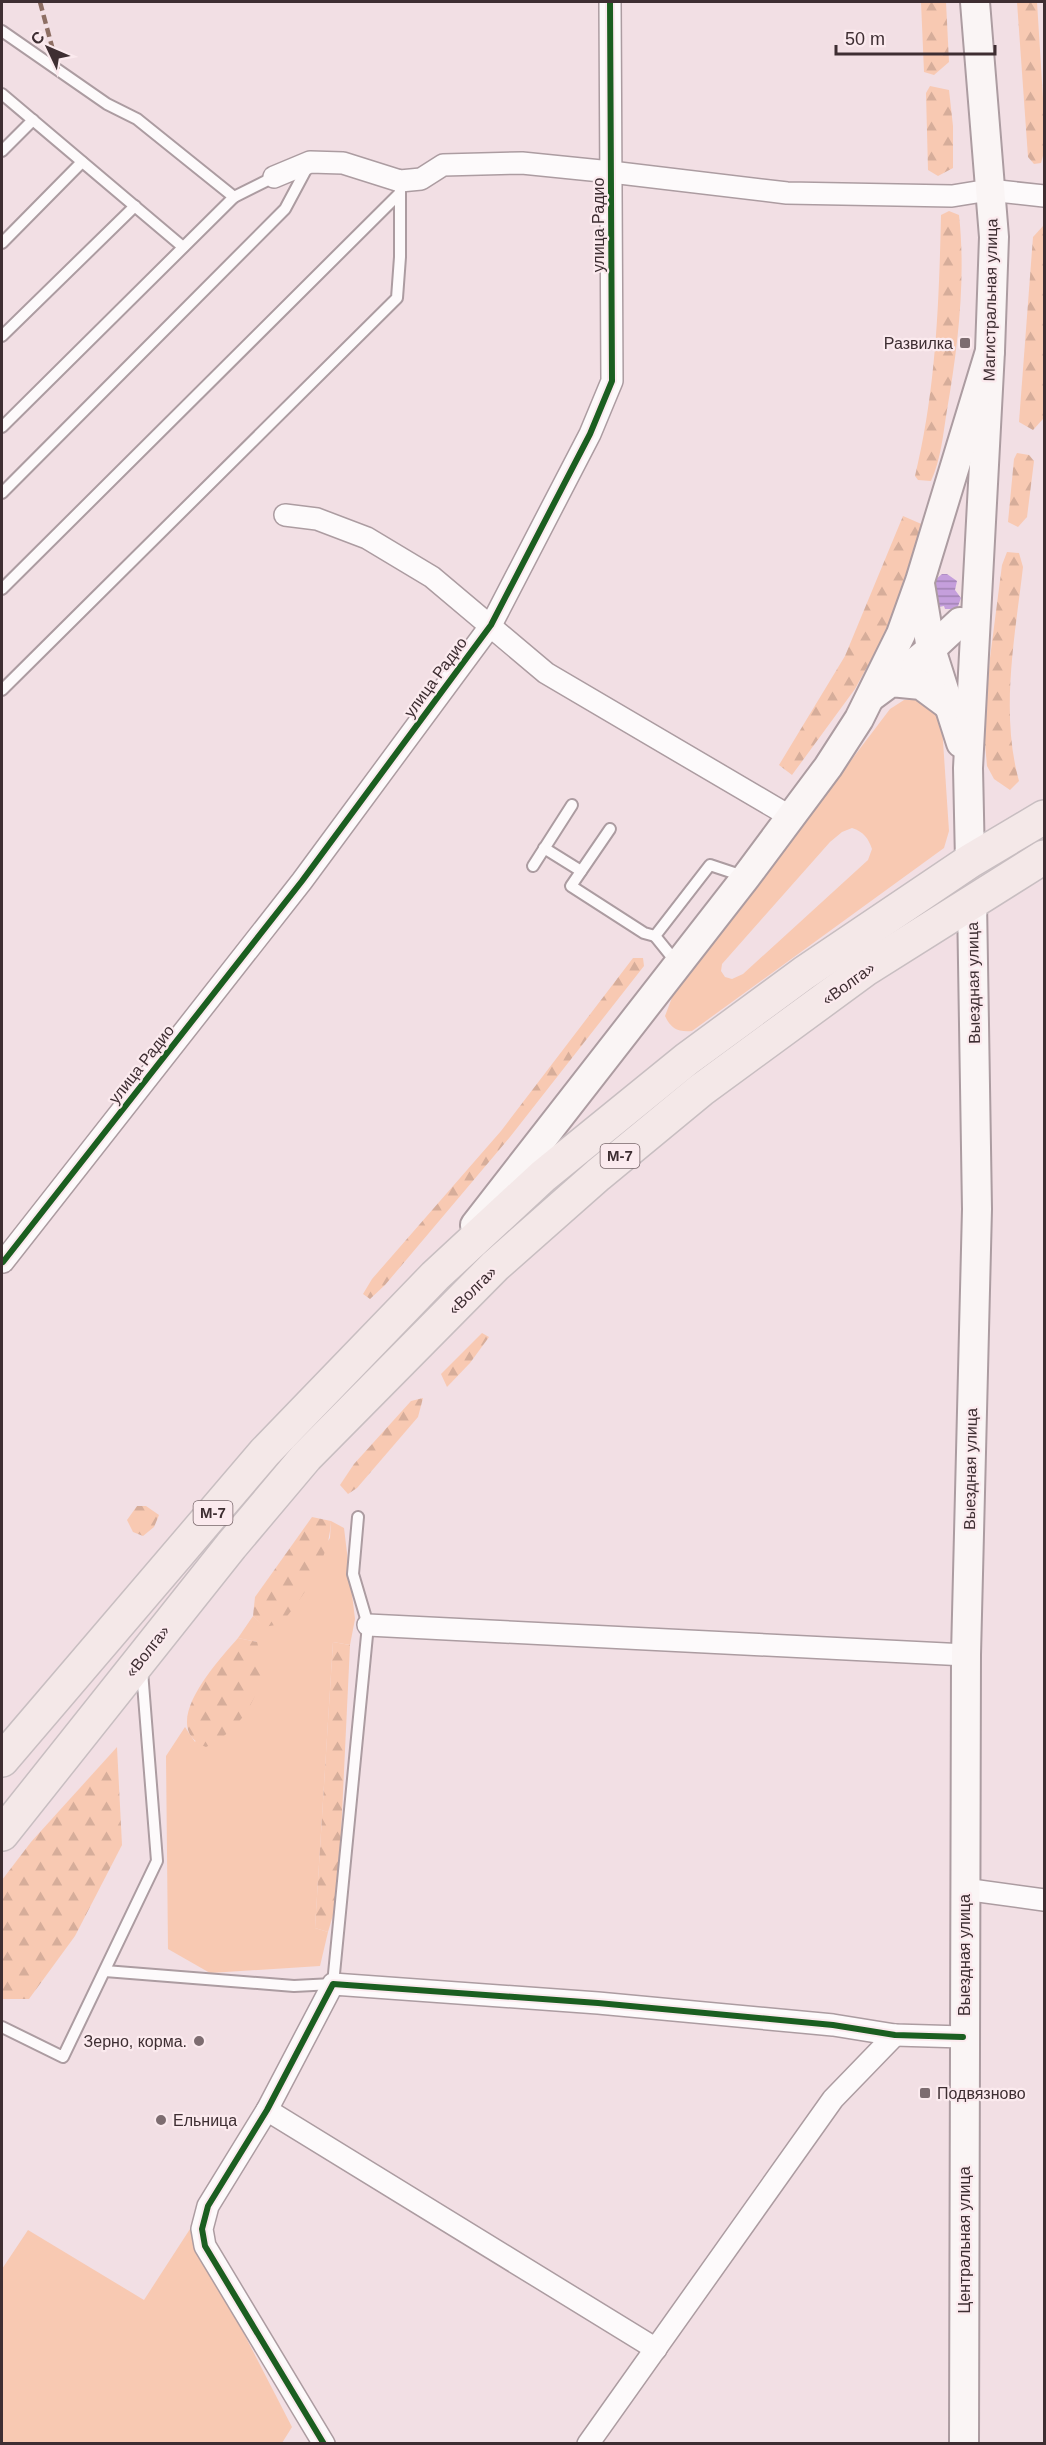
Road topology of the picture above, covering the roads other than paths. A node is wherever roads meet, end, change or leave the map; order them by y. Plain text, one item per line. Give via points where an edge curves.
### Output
1 (610, 2) edge
2 (975, 2) edge
3 (2, 31) edge
4 (2, 94) edge
5 (33, 120) junction
6 (2, 151) edge
7 (82, 162) junction
8 (310, 162) junction
9 (611, 172) junction
10 (274, 177) joint
11 (400, 187) junction
12 (989, 190) junction
13 (1044, 196) edge
14 (234, 197) junction
15 (135, 206) junction
16 (2, 243) edge
17 (183, 247) junction
18 (2, 336) edge
19 (990, 351) junction
20 (2, 427) edge
21 (2, 493) edge
22 (285, 515) dead end
23 (2, 589) edge
24 (922, 595) junction
25 (977, 600) junction
26 (960, 622) junction
27 (491, 625) junction
28 (931, 649) junction
29 (881, 689) junction
30 (2, 690) edge
31 (952, 708) junction
32 (968, 768) junction
33 (572, 805) dead end
34 (791, 817) junction
35 (1044, 817) edge
36 (610, 829) dead end
37 (544, 848) junction
38 (1044, 857) edge
39 (970, 861) junction
40 (533, 866) dead end
41 (581, 871) junction
42 (746, 877) junction
43 (972, 901) junction
44 (655, 936) junction
45 (678, 965) junction
46 (3, 1262) edge
47 (435, 1276) junction
48 (358, 1517) dead end
49 (368, 1625) junction
50 (966, 1655) junction
51 (141, 1659) junction
52 (4, 1755) edge
53 (2, 1834) edge
54 (964, 1889) junction
55 (1044, 1900) edge
56 (105, 1971) junction
57 (333, 1984) junction
58 (2, 2027) edge
59 (895, 2036) junction
60 (963, 2037) junction
61 (267, 2110) junction
62 (656, 2349) junction
63 (324, 2444) edge
64 (588, 2444) edge
65 (964, 2444) edge

1 - 9 street, улица Радио
2 - 12 main road, Магистральная улица
3 - 14 lane via 107,104 138,119
4 - 5 lane
5 - 6 lane
5 - 7 lane
7 - 15 lane
7 - 16 lane
8 - 10 street
8 - 11 street via 343,163
8 - 21 lane via 285,209
9 - 11 street via 522,163 443,165
9 - 12 street via 787,193 952,196
9 - 27 street, улица Радио via 612,381 590,434
10 - 14 lane
11 - 23 lane
11 - 30 lane via 397,298
12 - 13 street
12 - 19 main road, Магистральная улица via 994,237
14 - 17 lane
15 - 17 lane
15 - 18 lane
17 - 20 lane
19 - 24 main road
19 - 25 main road, Магистральная улица
22 - 27 street via 317,519 367,538 432,577
24 - 26 main road
24 - 28 main road
24 - 29 main road via 901,634
25 - 26 main road
25 - 32 main road, Магистральная улица
26 - 28 main road
27 - 34 street via 546,673
27 - 46 street, улица Радио via 302,881
28 - 29 main road
28 - 31 main road
29 - 31 main road via 921,685
29 - 34 main road
31 - 32 main road
32 - 39 main road
33 - 37 lane
34 - 42 main road
35 - 39 highway, «Волга» / М-7
36 - 41 lane
37 - 40 lane
37 - 41 lane
38 - 43 highway, «Волга» / М-7
39 - 47 highway, «Волга» / М-7 via 804,973 687,1059 543,1176
41 - 44 lane via 571,886 644,933
42 - 44 lane via 710,865
42 - 45 main road
43 - 50 main road, Выездная улица via 977,1209
43 - 51 highway, «Волга» / М-7 via 866,969 701,1090 495,1266 306,1458
44 - 45 lane
45 - 47 main road
47 - 52 highway, «Волга» / М-7 via 265,1452
48 - 49 lane via 353,1574
49 - 50 street
49 - 57 lane
50 - 54 main road, Выездная улица
51 - 53 highway, «Волга» / М-7
51 - 56 lane via 157,1861
54 - 55 street
54 - 60 main road, Выездная улица
56 - 57 lane via 294,1986
56 - 58 lane via 63,2057
57 - 59 street via 609,2004 832,2025
57 - 61 street
59 - 60 street
59 - 62 street via 833,2099
60 - 65 main road, Центральная улица
61 - 62 street
61 - 63 street via 208,2206 202,2229 205,2246
62 - 64 street

